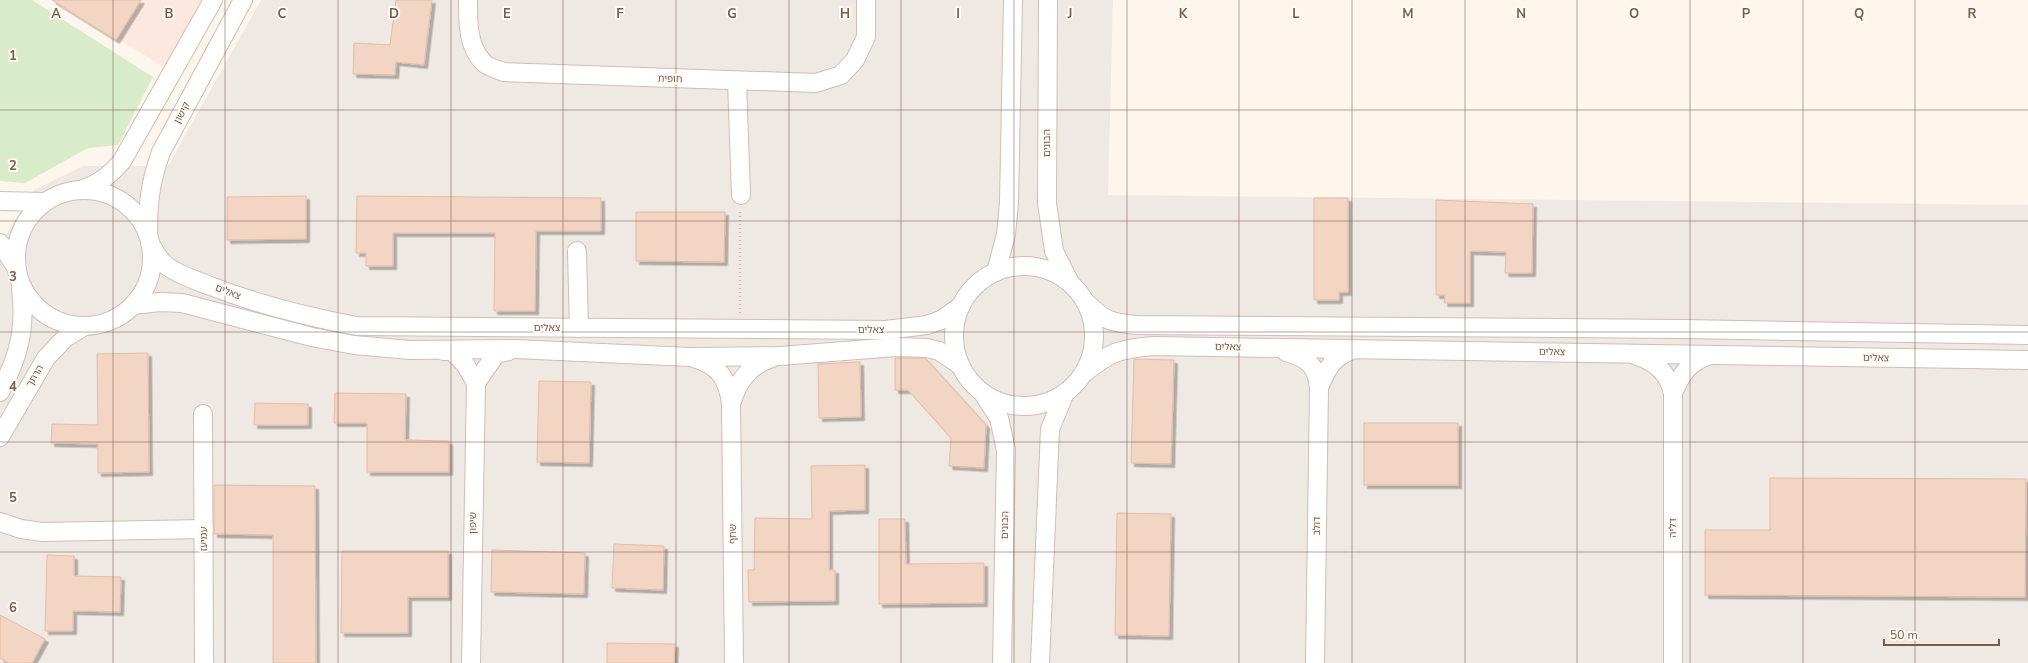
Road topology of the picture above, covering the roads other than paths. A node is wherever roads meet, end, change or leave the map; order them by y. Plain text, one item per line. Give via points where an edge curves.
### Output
1 (213, 0) edge
2 (244, 0) edge
3 (468, 0) edge
4 (866, 0) edge
5 (1013, 0) edge
6 (1048, 0) edge
7 (737, 82) junction
8 (83, 189) junction
9 (741, 195) road end
10 (0, 200) edge
11 (45, 202) junction
12 (149, 239) junction
13 (0, 243) edge
14 (577, 251) dead end
15 (16, 268) junction
16 (996, 272) junction
17 (1070, 282) junction
18 (21, 285) junction
19 (1087, 303) junction
20 (133, 305) junction
21 (961, 306) junction
22 (83, 327) junction
23 (580, 328) junction
24 (2028, 335) edge
25 (1277, 348) junction
26 (515, 349) junction
27 (410, 350) junction
28 (1352, 350) junction
29 (1628, 354) junction
30 (1712, 354) junction
31 (780, 356) junction
32 (690, 357) junction
33 (2028, 360) edge
34 (960, 365) junction
35 (1084, 373) junction
36 (476, 383) junction
37 (1319, 388) junction
38 (0, 392) edge
39 (982, 393) junction
40 (1673, 393) junction
41 (1064, 395) junction
42 (732, 404) junction
43 (203, 414) dead end
44 (0, 437) edge
45 (0, 522) edge
46 (204, 529) junction
47 (204, 663) edge
48 (471, 663) edge
49 (734, 663) edge
50 (1002, 663) edge
51 (1040, 663) edge
52 (1315, 663) edge
53 (1673, 663) edge

1 - 8 street via 122,161 98,184
2 - 12 street, קישון via 161,152 148,197
3 - 7 street, חופית via 472,46 484,64 504,72
4 - 7 street, חופית via 866,37 855,60 841,75 816,83
5 - 16 street via 1009,203 1006,234
6 - 17 street, הבונים via 1047,203 1054,251
7 - 9 street
8 - 11 street via 62,193
8 - 12 street via 115,197 129,207 140,219
10 - 11 street
11 - 15 street via 31,214 21,230 16,248
12 - 20 street via 152,265 146,287
12 - 23 street, צאלים via 157,256 167,267 184,276 250,300 309,317 358,326
13 - 15 street
14 - 23 street
15 - 18 street
16 - 17 street via 1014,266 1034,266 1053,272
16 - 21 street via 981,280 969,292
17 - 19 street
18 - 22 street via 34,305 53,319
18 - 38 street via 23,306 20,344
19 - 24 street via 1099,316 1110,321 1137,325 1684,329
19 - 35 street via 1093,320 1095,338 1092,356
20 - 22 street via 110,321
20 - 27 street, צאלים via 182,303 312,337 354,345
21 - 23 street, צאלים via 934,323 886,330
21 - 34 street via 954,346
22 - 44 street, הרתך via 65,338 46,358
25 - 28 street, צאלים
25 - 35 street, צאלים via 1133,348 1106,356
25 - 37 street, דולב via 1304,358 1314,367
26 - 27 street, צאלים
26 - 32 street, צאלים
26 - 36 street via 496,354
27 - 36 street via 452,351 465,364
28 - 29 street, צאלים
28 - 37 street, דולב via 1338,355
29 - 30 street, צאלים
29 - 40 street, דליה via 1648,359 1659,367 1671,385
30 - 33 street, צאלים
30 - 40 street, דליה via 1689,365
31 - 32 street, צאלים
31 - 34 street, צאלים via 896,347 920,348 950,356
31 - 42 street, שחף via 761,362 748,370 736,388
32 - 42 street, שחף via 708,362 718,372 726,383
34 - 39 street
35 - 41 street
36 - 48 street, שיפון
37 - 52 street, דולב
39 - 41 street via 997,402 1014,406 1048,403
39 - 50 street, הבונים via 999,418 1006,450
40 - 53 street, דליה
41 - 51 street via 1050,429
42 - 49 street, שחף
43 - 46 street, עמיעז
45 - 46 street via 42,532
46 - 47 street, עמיעז

